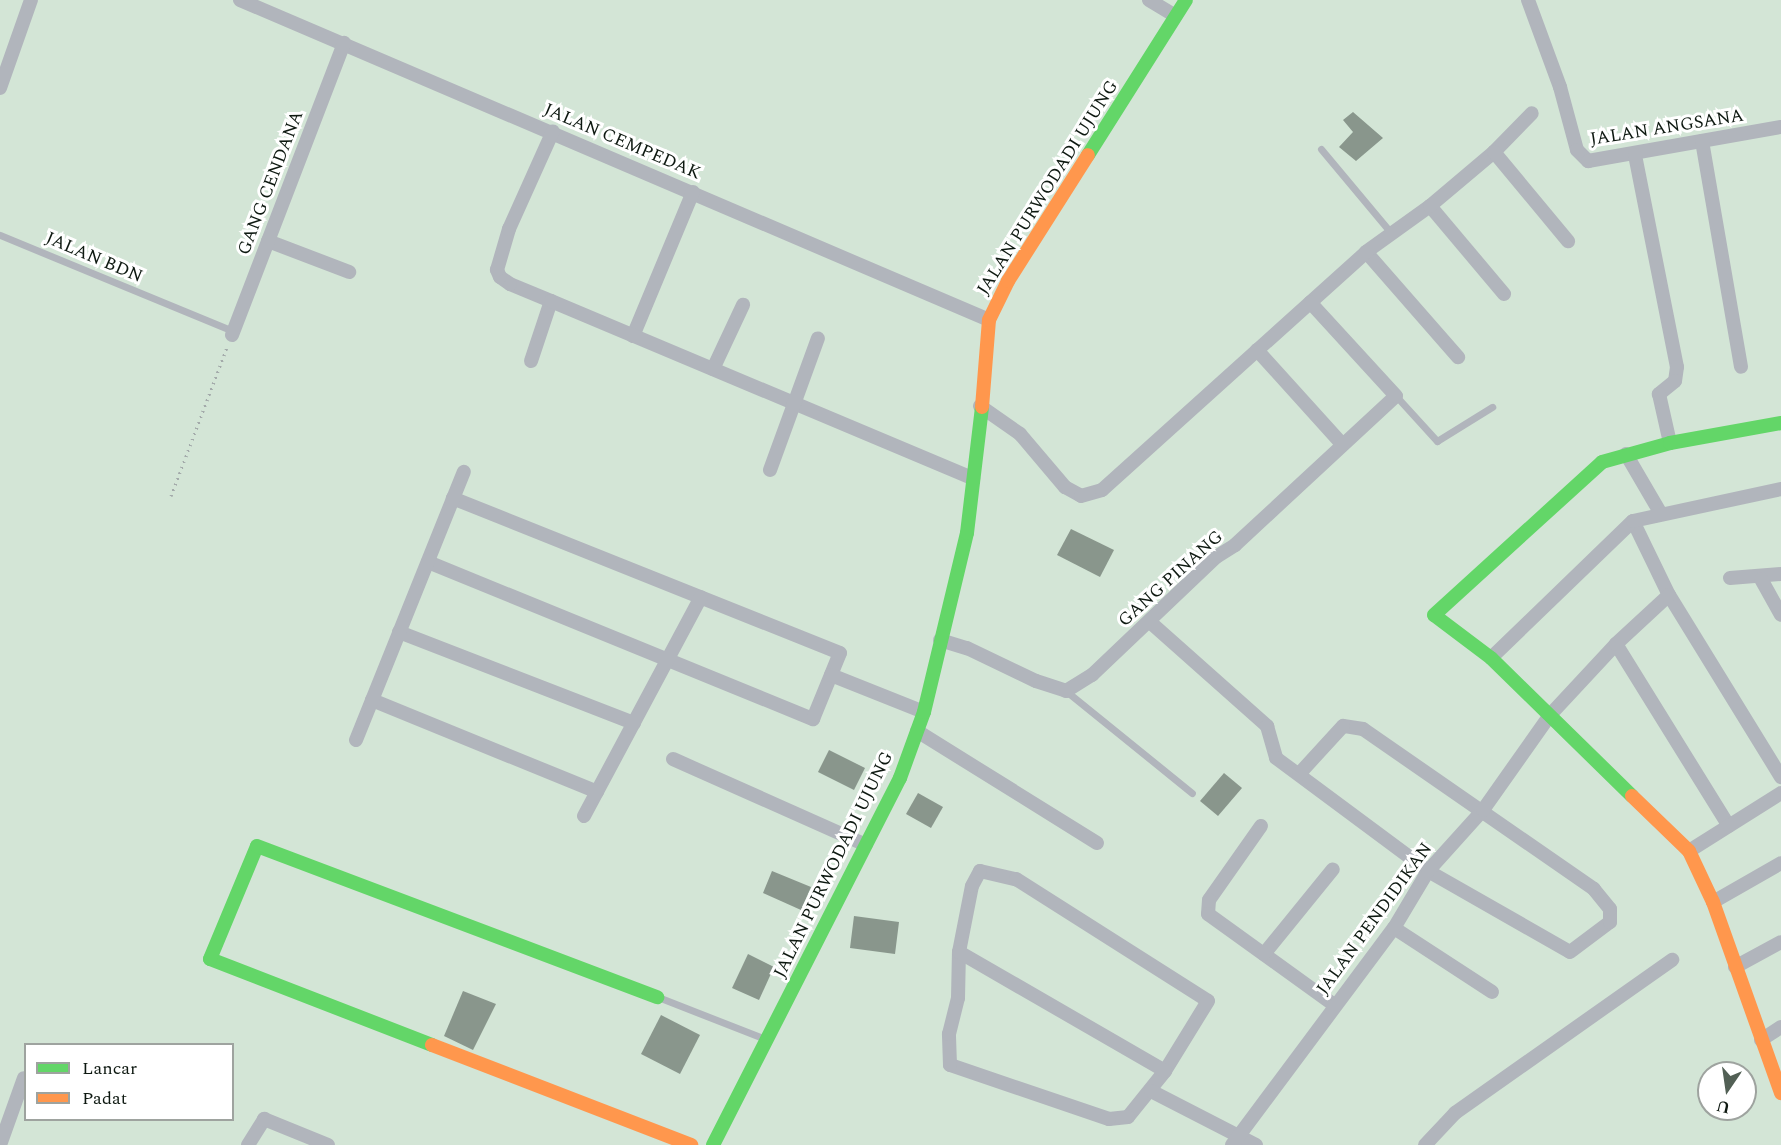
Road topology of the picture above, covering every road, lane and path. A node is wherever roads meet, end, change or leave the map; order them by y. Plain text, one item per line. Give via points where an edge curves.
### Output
1 (31, 0) edge
2 (241, 0) edge
3 (1149, 0) edge
4 (1186, 0) edge
5 (1528, 0) edge
6 (1176, 16) junction
7 (344, 44) junction
8 (0, 88) edge
9 (1532, 112) dead end
10 (1781, 127) edge
11 (553, 131) junction
12 (1702, 141) junction
13 (1321, 149) dead end
14 (1494, 152) junction
15 (1635, 155) junction
16 (693, 192) junction
17 (1430, 206) junction
18 (1392, 234) junction
19 (0, 235) edge
20 (268, 241) junction
21 (1568, 242) dead end
22 (1366, 252) junction
23 (350, 272) dead end
24 (1504, 294) dead end
25 (550, 301) junction
26 (1310, 302) junction
27 (743, 304) dead end
28 (989, 320) junction
29 (232, 333) junction
30 (633, 336) junction
31 (818, 338) dead end
32 (1257, 350) junction
33 (1458, 357) dead end
34 (531, 361) dead end
35 (1741, 367) dead end
36 (713, 369) junction
37 (1396, 396) junction
38 (794, 404) junction
39 (980, 406) junction
40 (1492, 407) dead end
41 (1781, 423) edge
42 (1341, 443) junction
43 (1670, 443) junction
44 (1626, 454) junction
45 (770, 471) dead end
46 (464, 472) dead end
47 (973, 477) junction
48 (1781, 489) edge
49 (171, 496) dead end
50 (453, 498) junction
51 (1661, 514) junction
52 (1634, 521) junction
53 (428, 562) junction
54 (1781, 574) edge
55 (1730, 578) dead end
56 (1761, 579) junction
57 (1670, 594) junction
58 (701, 597) junction
59 (1781, 615) edge
60 (1150, 622) junction
61 (399, 632) junction
62 (940, 640) junction
63 (1616, 644) junction
64 (1491, 658) junction
65 (668, 660) junction
66 (831, 675) junction
67 (1066, 691) junction
68 (372, 700) junction
69 (924, 712) junction
70 (1550, 715) junction
71 (634, 723) junction
72 (918, 731) junction
73 (356, 740) dead end
74 (673, 759) dead end
75 (1299, 774) junction
76 (1781, 777) edge
77 (597, 792) junction
78 (1192, 792) dead end
79 (1781, 793) edge
80 (1483, 810) junction
81 (584, 816) dead end
82 (1261, 826) dead end
83 (1729, 826) junction
84 (1097, 843) dead end
85 (866, 845) junction
86 (1689, 851) junction
87 (1781, 863) edge
88 (1334, 869) dead end
89 (1428, 871) junction
90 (1713, 902) junction
91 (1394, 927) junction
92 (1781, 942) edge
93 (959, 952) junction
94 (1264, 954) junction
95 (1672, 960) dead end
96 (1735, 967) junction
97 (1492, 992) dead end
98 (657, 997) joint
99 (1334, 1005) junction
100 (1781, 1027) edge
101 (767, 1040) junction
102 (1761, 1040) junction
103 (1165, 1071) junction
104 (24, 1078) edge
105 (1151, 1090) junction
106 (1781, 1093) edge
107 (1235, 1139) edge
108 (0, 1144) edge
109 (248, 1145) edge
110 (328, 1145) edge
111 (691, 1145) edge
112 (712, 1145) edge
113 (1256, 1145) edge
114 (1425, 1145) edge

1 - 8 street
2 - 7 street, JALAN CEMPEDAK
3 - 6 street
4 - 6 street, JALAN PURWODADI UJUNG
5 - 15 street, JALAN ANGSANA via 1581,157 1588,161
6 - 28 street, JALAN PURWODADI UJUNG via 1008,281
7 - 11 street, JALAN CEMPEDAK
7 - 20 street, GANG CENDANA
9 - 14 street
10 - 12 street, JALAN ANGSANA
11 - 16 street, JALAN CEMPEDAK
11 - 25 street via 508,229 498,270 500,277 510,284
12 - 15 street, JALAN ANGSANA
12 - 35 street
13 - 18 lane
14 - 17 street
14 - 21 street
15 - 43 street via 1677,367 1675,381 1659,394
16 - 28 street, JALAN CEMPEDAK
16 - 30 street
17 - 18 street
17 - 24 street
18 - 22 street
19 - 29 lane, JALAN BDN
20 - 23 street
20 - 29 street, GANG CENDANA
22 - 26 street
22 - 33 street
25 - 30 street
25 - 34 street
26 - 32 street
26 - 37 street
27 - 36 street
28 - 39 street, JALAN PURWODADI UJUNG via 990,348
29 - 49 path
30 - 36 street
31 - 38 street
32 - 39 street via 1102,490 1081,496 1065,487 1020,434
32 - 42 street
36 - 38 street
37 - 40 lane via 1437,441
37 - 42 street, GANG PINANG
38 - 45 street
38 - 47 street
39 - 47 street, JALAN PURWODADI UJUNG
41 - 43 street
42 - 60 street, GANG PINANG
43 - 44 street
44 - 51 street
44 - 64 street via 1602,462 1434,615
46 - 50 street
47 - 62 street, JALAN PURWODADI UJUNG via 967,533
48 - 51 street
50 - 53 street
50 - 58 street
51 - 52 street
52 - 57 street
52 - 64 street
53 - 61 street
53 - 65 street
54 - 56 street
55 - 56 street
56 - 59 street
57 - 63 street, JALAN PENDIDIKAN
57 - 76 street
58 - 65 street
58 - 66 street via 840,653
60 - 67 street, GANG PINANG via 1092,675
60 - 75 street via 1267,726 1276,758
61 - 68 street
61 - 71 street
62 - 67 street
62 - 69 street, JALAN PURWODADI UJUNG
63 - 70 street, JALAN PENDIDIKAN
63 - 83 street
64 - 70 street
65 - 66 street via 813,719
65 - 71 street
66 - 69 street
67 - 78 lane
68 - 73 street
68 - 77 street
69 - 72 street, JALAN PURWODADI UJUNG
70 - 80 street, JALAN PENDIDIKAN
70 - 86 street
71 - 77 street
72 - 84 street
72 - 85 street, JALAN PURWODADI UJUNG via 900,778
74 - 85 street
75 - 80 street via 1329,738 1343,726 1352,725
75 - 89 street
77 - 81 street
79 - 83 street
80 - 89 street, JALAN PENDIDIKAN
80 - 89 street via 1594,889 1610,909 1606,927 1570,952
82 - 94 street via 1207,908 1213,918
83 - 86 street
85 - 101 street, JALAN PURWODADI UJUNG
86 - 90 street
87 - 90 street
88 - 94 street
89 - 91 street, JALAN PENDIDIKAN
90 - 96 street
91 - 97 street
91 - 99 street, JALAN PENDIDIKAN
92 - 96 street
93 - 103 street
93 - 103 street via 972,886 980,871 1016,879 1208,1001
93 - 105 street via 950,1065 1109,1119 1128,1117
94 - 99 street
95 - 114 street via 1455,1113
96 - 102 street
98 - 101 lane
98 - 111 street via 257,846 210,959
99 - 107 street, JALAN PENDIDIKAN
100 - 102 street
101 - 112 street, JALAN PURWODADI UJUNG
102 - 106 street
103 - 105 street
104 - 108 street
105 - 107 street
107 - 113 street
109 - 110 street via 264,1119

